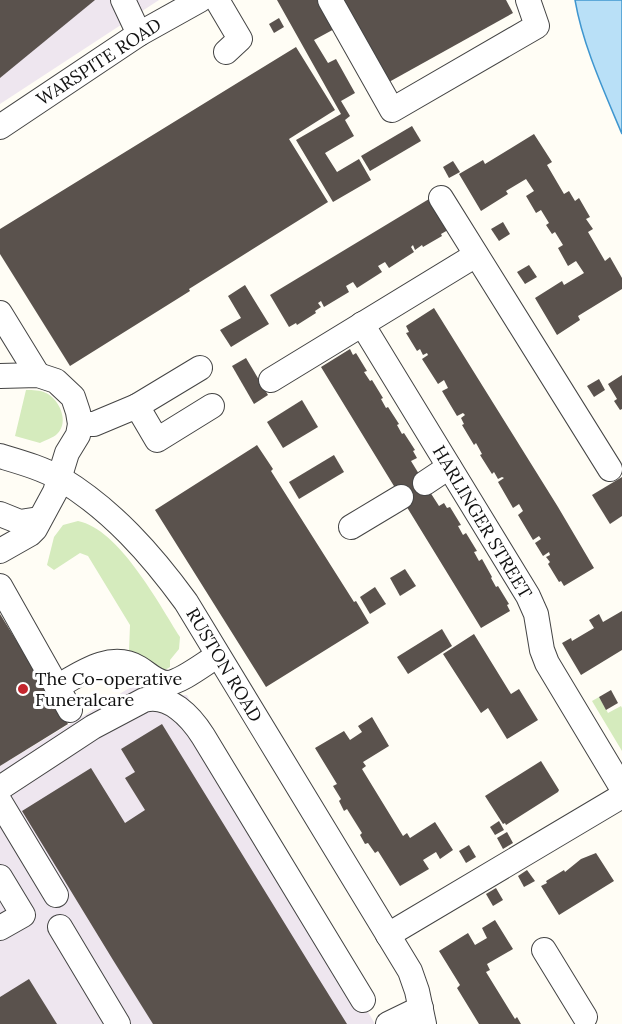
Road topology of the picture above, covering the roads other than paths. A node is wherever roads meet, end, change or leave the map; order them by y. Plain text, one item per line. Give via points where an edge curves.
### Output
1 (123, 0) edge
2 (200, 0) edge
3 (217, 0) edge
4 (330, 0) edge
5 (528, 0) edge
6 (139, 34) junction
7 (226, 52) dead end
8 (0, 127) edge
9 (441, 198) dead end
10 (476, 255) junction
11 (0, 313) edge
12 (362, 324) junction
13 (200, 368) dead end
14 (38, 375) junction
15 (0, 376) edge
16 (271, 380) dead end
17 (137, 406) junction
18 (212, 406) dead end
19 (80, 424) junction
20 (0, 456) edge
21 (449, 467) junction
22 (610, 469) dead end
23 (59, 478) junction
24 (424, 483) dead end
25 (401, 497) dead end
26 (0, 514) edge
27 (39, 519) junction
28 (351, 527) dead end
29 (0, 551) edge
30 (0, 586) edge
31 (217, 656) junction
32 (57, 687) junction
33 (70, 710) dead end
34 (0, 788) edge
35 (622, 788) edge
36 (622, 796) edge
37 (0, 802) edge
38 (0, 877) edge
39 (56, 895) dead end
40 (60, 927) dead end
41 (0, 928) edge
42 (388, 935) junction
43 (544, 951) dead end
44 (363, 1000) dead end
45 (422, 1016) edge
46 (585, 1017) dead end
47 (118, 1024) edge
48 (388, 1024) edge

1 - 6 street
2 - 6 street, WARSPITE ROAD
3 - 7 street via 240,39
4 - 5 street via 392,110 537,26
6 - 8 street, WARSPITE ROAD
9 - 10 street
10 - 12 street
10 - 22 street
11 - 14 street
12 - 16 street
12 - 21 street, HARLINGER STREET
13 - 17 street
14 - 15 street
14 - 19 street via 56,381 73,397
17 - 18 street via 157,440
17 - 19 street via 94,424
19 - 23 street
20 - 23 street, RUSTON ROAD
21 - 24 street
21 - 35 street, HARLINGER STREET via 528,596 542,611 542,650 547,663
23 - 27 street
23 - 31 street, RUSTON ROAD via 114,518 150,554 186,602
25 - 28 street
26 - 27 street via 20,522
27 - 29 street via 30,534
30 - 32 street
31 - 32 street via 167,683 138,667 108,662
31 - 42 street, RUSTON ROAD
32 - 33 street
34 - 44 street via 93,727 144,700 159,700 185,712 203,735
36 - 42 street
37 - 39 street
38 - 41 street via 23,915
40 - 47 street
42 - 45 street, RUSTON ROAD via 410,971
43 - 46 street
45 - 48 street

